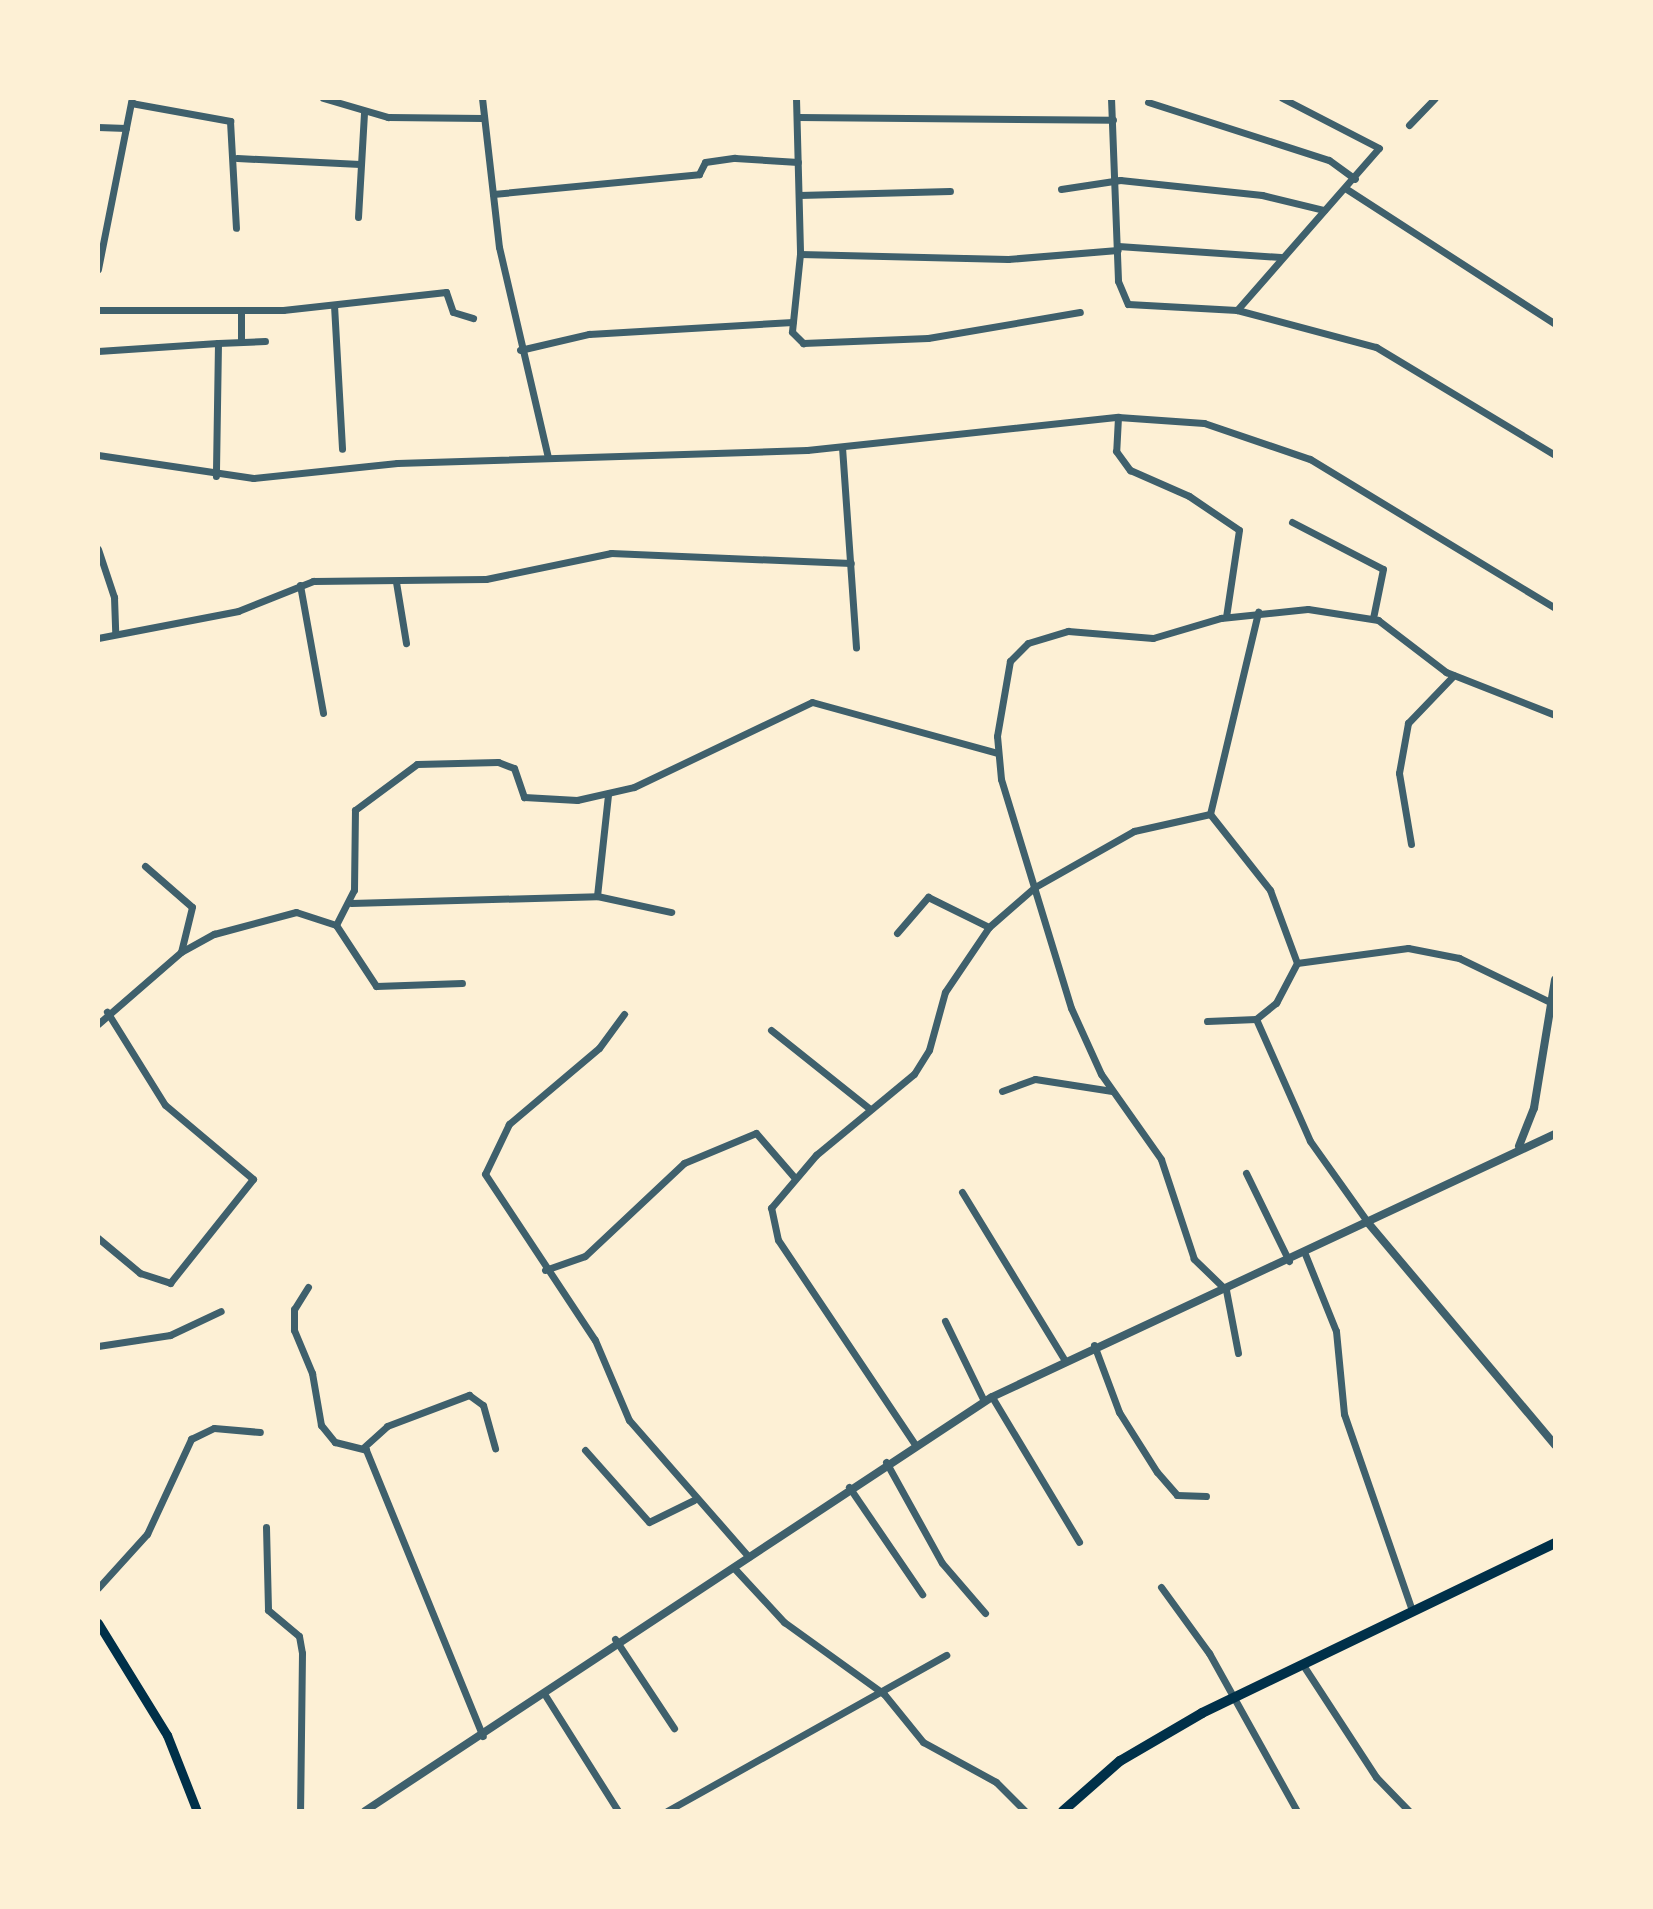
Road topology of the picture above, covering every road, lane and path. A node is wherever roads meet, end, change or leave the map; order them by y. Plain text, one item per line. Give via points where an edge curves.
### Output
1 (323, 98) edge
2 (482, 98) edge
3 (796, 98) edge
4 (1111, 98) edge
5 (1282, 98) edge
6 (1435, 98) edge
7 (131, 101) edge
8 (1148, 102) dead end
9 (364, 112) junction
10 (798, 117) junction
11 (483, 118) junction
12 (1113, 120) junction
13 (1409, 125) dead end
14 (98, 127) edge
15 (126, 128) junction
16 (237, 158) junction
17 (798, 162) junction
18 (360, 164) junction
19 (1355, 179) junction
20 (1120, 180) junction
21 (1345, 188) junction
22 (1061, 189) dead end
23 (950, 191) dead end
24 (493, 194) junction
25 (799, 195) junction
26 (1324, 210) junction
27 (358, 217) dead end
28 (236, 228) dead end
29 (1118, 248) junction
30 (800, 254) junction
31 (1281, 257) junction
32 (98, 269) edge
33 (334, 305) junction
34 (98, 310) edge
35 (241, 310) junction
36 (1237, 310) junction
37 (1080, 312) dead end
38 (473, 318) dead end
39 (793, 322) junction
40 (1555, 324) edge
41 (265, 341) dead end
42 (241, 342) junction
43 (218, 343) junction
44 (520, 350) junction
45 (98, 351) edge
46 (1118, 417) junction
47 (842, 447) junction
48 (342, 449) dead end
49 (98, 455) edge
50 (1555, 455) edge
51 (548, 457) junction
52 (216, 476) junction
53 (1292, 522) dead end
54 (98, 549) edge
55 (851, 563) junction
56 (396, 582) junction
57 (300, 585) junction
58 (1555, 608) edge
59 (1258, 612) junction
60 (1226, 617) junction
61 (1373, 618) junction
62 (115, 632) junction
63 (98, 638) edge
64 (406, 643) dead end
65 (856, 648) dead end
66 (1454, 675) junction
67 (323, 713) dead end
68 (1555, 715) edge
69 (997, 753) junction
70 (608, 794) junction
71 (1210, 814) junction
72 (1411, 844) dead end
73 (145, 866) dead end
74 (1035, 887) junction
75 (597, 896) junction
76 (351, 903) junction
77 (671, 912) dead end
78 (336, 925) junction
79 (989, 927) junction
80 (897, 933) dead end
81 (181, 952) junction
82 (1297, 963) junction
83 (1555, 980) edge
84 (462, 983) dead end
85 (1552, 1003) junction
86 (107, 1012) junction
87 (624, 1014) dead end
88 (1256, 1019) junction
89 (1207, 1021) dead end
90 (98, 1024) edge
91 (771, 1030) dead end
92 (1002, 1091) dead end
93 (1112, 1091) junction
94 (870, 1109) junction
95 (1555, 1134) edge
96 (1515, 1148) junction
97 (1246, 1173) dead end
98 (794, 1177) junction
99 (962, 1192) dead end
100 (1369, 1224) junction
101 (98, 1238) edge
102 (1305, 1254) junction
103 (1289, 1261) junction
104 (545, 1270) junction
105 (308, 1287) dead end
106 (1226, 1290) junction
107 (221, 1311) dead end
108 (945, 1321) dead end
109 (1094, 1345) junction
110 (98, 1346) edge
111 (1238, 1353) dead end
112 (1065, 1361) junction
113 (988, 1399) junction
114 (260, 1432) dead end
115 (914, 1443) junction
116 (1555, 1445) edge
117 (364, 1447) junction
118 (495, 1448) dead end
119 (585, 1450) dead end
120 (886, 1462) junction
121 (849, 1487) junction
122 (1206, 1496) dead end
123 (694, 1500) junction
124 (266, 1527) dead end
125 (1079, 1542) dead end
126 (1555, 1543) edge
127 (749, 1557) junction
128 (734, 1568) junction
129 (1161, 1587) dead end
130 (98, 1588) edge
131 (922, 1594) dead end
132 (1412, 1610) junction
133 (985, 1613) dead end
134 (98, 1623) edge
135 (615, 1639) junction
136 (946, 1655) dead end
137 (1303, 1665) junction
138 (545, 1695) junction
139 (1235, 1696) junction
140 (674, 1728) dead end
141 (483, 1736) junction
142 (197, 1811) edge
143 (300, 1811) edge
144 (365, 1811) edge
145 (618, 1811) edge
146 (667, 1811) edge
147 (1025, 1811) edge
148 (1063, 1811) edge
149 (1297, 1811) edge
150 (1409, 1811) edge

1 - 9 street
2 - 11 street
3 - 10 street
4 - 12 street
5 - 19 street via 1379,148
6 - 13 street
7 - 15 street
7 - 16 street via 225,118 234,126
8 - 19 street via 1329,160
9 - 11 street
9 - 18 street
10 - 12 street
10 - 17 street
11 - 24 street
12 - 20 street
14 - 15 street
15 - 32 street
16 - 18 street
16 - 28 street
17 - 24 street via 735,158 705,162 699,174
17 - 25 street
18 - 27 street
19 - 21 street
20 - 22 street
20 - 26 street via 1262,195
20 - 29 street
21 - 26 street
21 - 40 street
23 - 25 street
24 - 44 street
25 - 30 street
26 - 31 street
29 - 30 street via 1008,259
29 - 31 street
29 - 36 street via 1128,304
30 - 39 street
31 - 36 street
33 - 35 street
33 - 38 street via 446,292 458,317
33 - 48 street
34 - 35 street
35 - 42 street
36 - 50 street via 1376,347
37 - 39 street via 878,343 803,343 793,337
39 - 44 street via 589,334
41 - 42 street
42 - 43 street
43 - 45 street
43 - 52 street
44 - 51 street
46 - 47 street
46 - 58 street via 1204,423 1285,447
46 - 60 street via 1116,451 1130,470 1189,496 1239,530
47 - 51 street
47 - 55 street
49 - 52 street
51 - 52 street
53 - 61 street via 1383,569
54 - 62 street via 114,597
55 - 56 street via 611,553 486,579
55 - 65 street
56 - 57 street
56 - 64 street
57 - 62 street via 238,611
57 - 67 street
59 - 60 street
59 - 61 street
59 - 71 street
60 - 69 street via 1160,637 1068,631 1028,643 1010,661
61 - 66 street
62 - 63 street
66 - 68 street
66 - 72 street via 1408,723 1399,773
69 - 70 street via 812,702
69 - 74 street
70 - 75 street
70 - 76 street via 528,799 514,768 471,757 408,767 354,813
71 - 74 street via 1140,829
71 - 82 street via 1270,890
73 - 81 street via 192,907
74 - 79 street
74 - 93 street via 1071,1008
75 - 76 street
75 - 77 street
76 - 78 street
78 - 81 street via 315,913 283,914
78 - 84 street via 371,984
79 - 80 street via 928,897
79 - 94 street via 945,992 924,1060
81 - 86 street
82 - 85 street via 1373,948 1417,949 1473,964
82 - 88 street via 1276,1003
83 - 85 street
85 - 96 street via 1534,1108 1525,1142
86 - 90 street
86 - 101 street via 165,1105 253,1179 170,1283 140,1273
87 - 104 street via 599,1048 509,1124 487,1159 489,1184
88 - 89 street
88 - 100 street via 1310,1141
91 - 94 street
92 - 93 street via 1035,1079
93 - 106 street via 1161,1159 1194,1259
94 - 98 street
95 - 96 street
96 - 100 street
97 - 103 street
98 - 104 street via 756,1133 684,1163 585,1256
98 - 115 street via 771,1208 771,1225
99 - 112 street
100 - 102 street
100 - 116 street
102 - 103 street
102 - 132 street via 1336,1331 1344,1414
103 - 106 street
104 - 123 street via 595,1340 629,1420
105 - 117 street via 294,1309 294,1330 312,1373 321,1425 335,1442
106 - 109 street
106 - 111 street
107 - 110 street via 170,1335
108 - 113 street
109 - 112 street
109 - 122 street via 1119,1412 1157,1472 1177,1495
112 - 113 street
113 - 115 street
113 - 125 street
114 - 130 street via 214,1428 191,1439 147,1534
115 - 120 street
117 - 118 street via 387,1426 469,1395 483,1405
117 - 141 street
119 - 123 street via 649,1522
120 - 121 street
120 - 133 street via 942,1563
121 - 127 street
121 - 131 street
123 - 127 street
124 - 143 street via 268,1610 299,1636 302,1653
126 - 132 main road
127 - 128 street
128 - 135 street
128 - 147 street via 784,1622 884,1694 923,1742 996,1782
129 - 139 street
132 - 137 main road
134 - 142 main road via 167,1735
135 - 138 street
135 - 140 street
136 - 146 street
137 - 139 main road
137 - 150 street via 1376,1777
138 - 141 street
138 - 145 street
139 - 148 main road via 1120,1761
139 - 149 street
141 - 144 street

